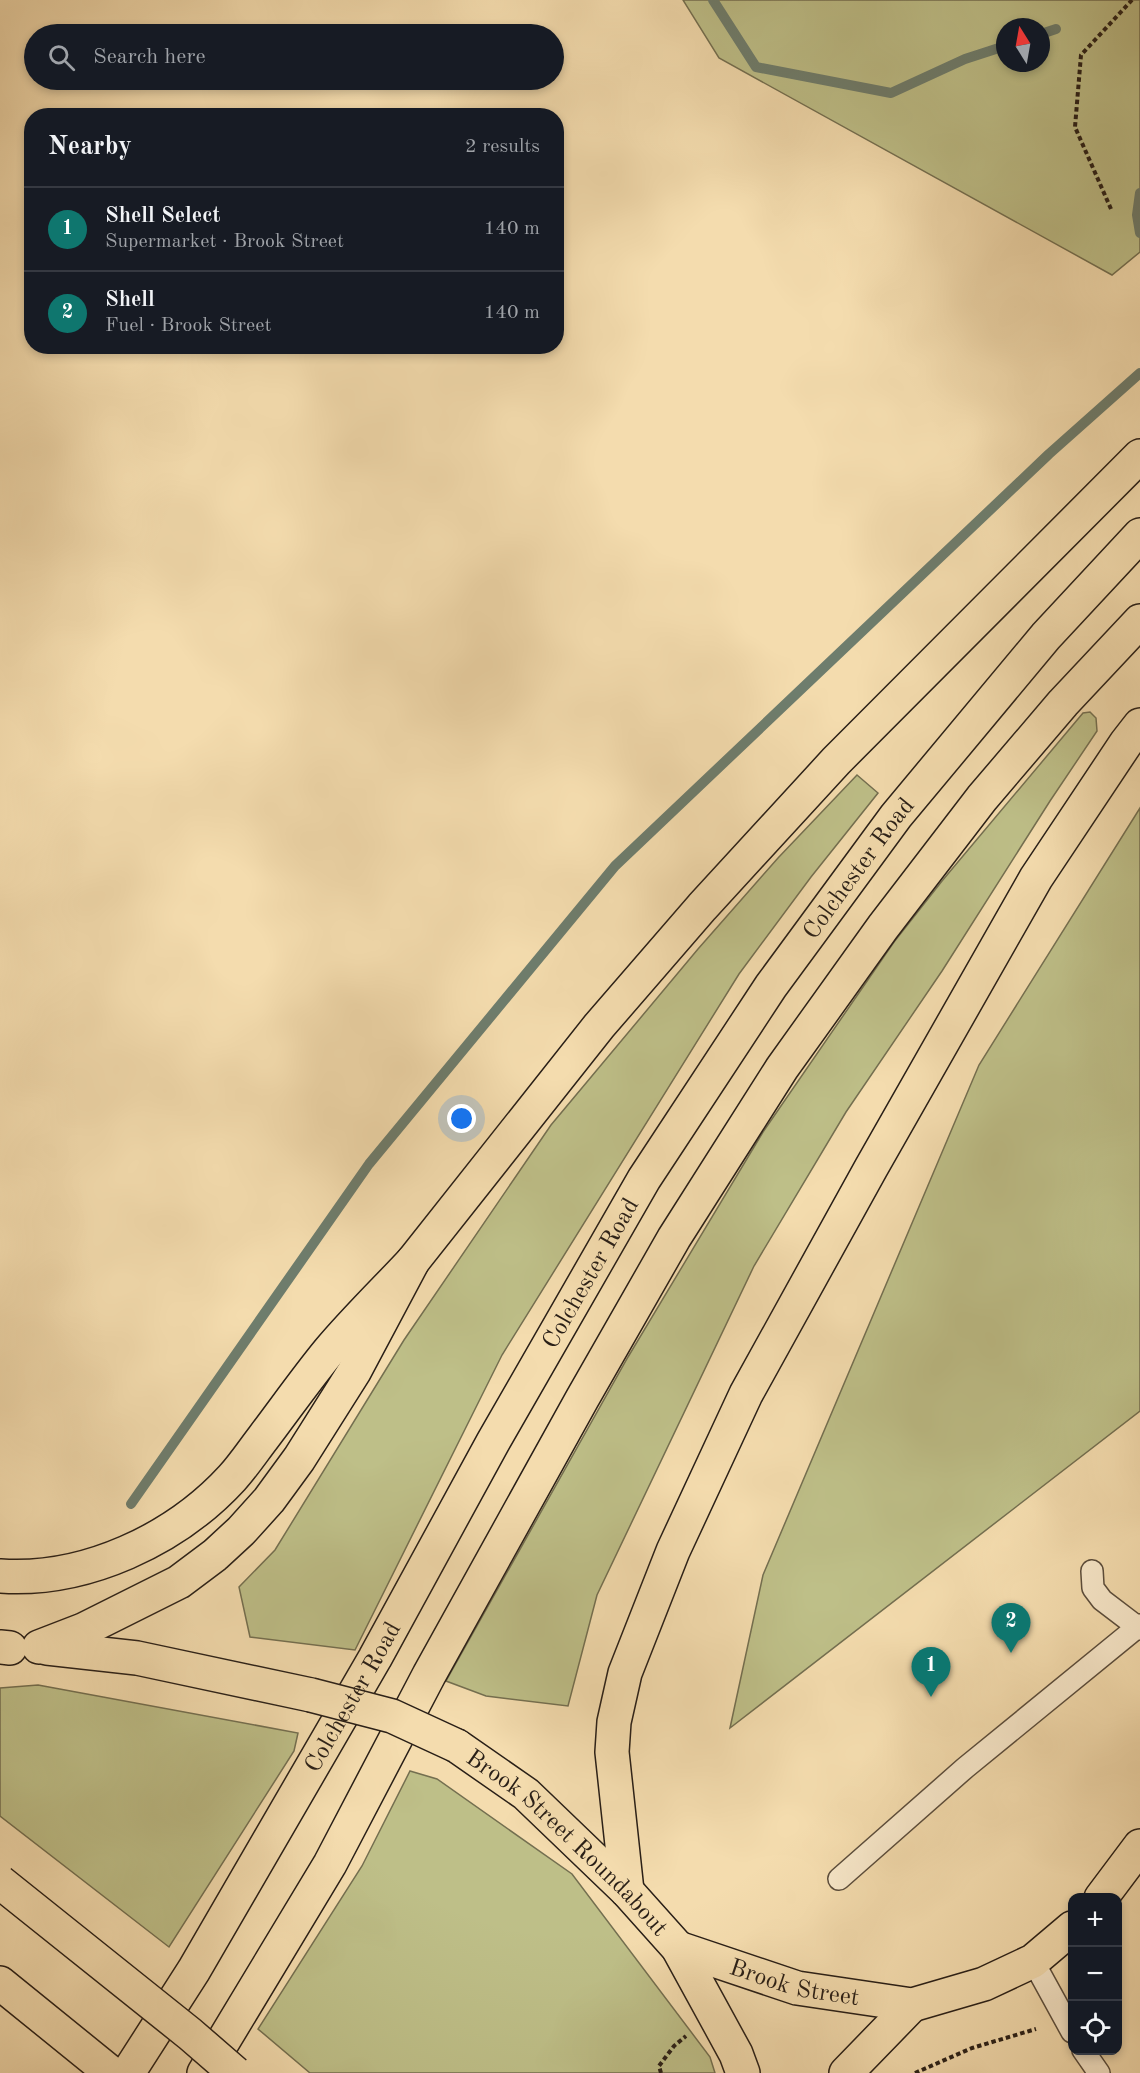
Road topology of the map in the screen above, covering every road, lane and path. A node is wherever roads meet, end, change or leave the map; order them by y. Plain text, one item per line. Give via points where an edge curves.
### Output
1 (1132, 0) edge
2 (1111, 209) dead end
3 (1140, 456) edge
4 (1140, 535) edge
5 (1140, 621) edge
6 (1140, 725) edge
7 (413, 1261) junction
8 (1092, 1571) dead end
9 (0, 1576) edge
10 (1139, 1627) edge
11 (12, 1648) edge
12 (1140, 1846) edge
13 (839, 1879) dead end
14 (0, 1882) edge
15 (627, 1891) junction
16 (1105, 1893) edge
17 (1068, 1931) edge
18 (678, 1948) junction
19 (1033, 1961) junction
20 (0, 1983) edge
21 (912, 2006) junction
22 (1068, 2024) edge
23 (1068, 2026) edge
24 (1087, 2055) edge
25 (659, 2066) dead end
26 (111, 2073) edge
27 (128, 2073) edge
28 (204, 2073) edge
29 (235, 2073) edge
30 (661, 2073) edge
31 (743, 2073) edge
32 (846, 2073) edge
33 (915, 2073) edge
34 (1100, 2073) edge

1 - 2 path via 1081,55 1075,127
3 - 7 main road via 836,762 710,899 599,1026
4 - 27 main road, Colchester Road via 1046,636 896,816 771,986 644,1179 341,1717 200,1960
5 - 28 main road via 982,798 782,1068 674,1238 429,1675 330,1864
6 - 15 main road via 1036,878 871,1168 746,1394 673,1551 624,1673 614,1722 612,1752
7 - 9 main road via 331,1350 234,1476 207,1503 147,1542 115,1556 49,1575
7 - 11 main road via 354,1372 299,1460 241,1531 179,1582 93,1625
8 - 10 lane via 1093,1588 1102,1600
10 - 13 lane via 965,1768
11 - 15 main road, Brook Street Roundabout, bridge via 137,1658 392,1716 457,1746 526,1794
12 - 16 main road
14 - 29 main road, bridge
15 - 18 main road, Brook Street Roundabout
17 - 19 main road, Brook Street
18 - 21 main road, Brook Street via 797,1988
18 - 31 main road, Brook Street Roundabout
19 - 21 main road, Brook Street via 984,1984
19 - 22 lane
20 - 26 main road
21 - 32 main road, Brook Street
23 - 33 path via 972,2048
24 - 34 lane
25 - 30 path

